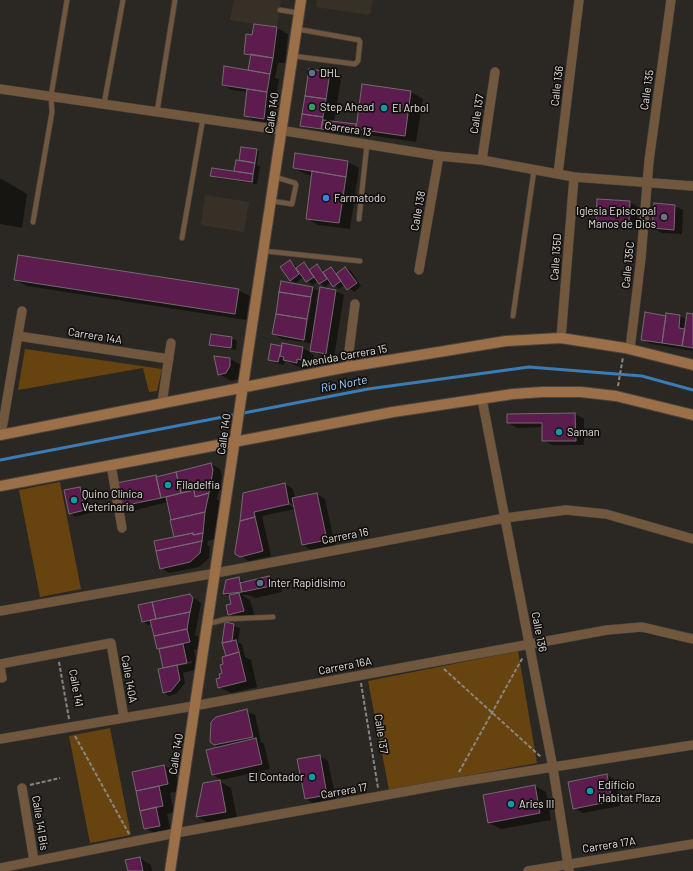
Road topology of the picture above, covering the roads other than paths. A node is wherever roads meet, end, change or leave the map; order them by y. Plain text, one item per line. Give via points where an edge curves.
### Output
1 (67, 0) edge
2 (123, 0) edge
3 (175, 0) edge
4 (301, 0) edge
5 (579, 0) edge
6 (671, 0) edge
7 (280, 10) dead end
8 (299, 13) junction
9 (296, 29) junction
10 (293, 56) junction
11 (496, 72) dead end
12 (0, 89) edge
13 (51, 96) junction
14 (104, 104) junction
15 (157, 112) junction
16 (203, 118) junction
17 (282, 130) junction
18 (367, 144) junction
19 (439, 156) junction
20 (482, 160) junction
21 (534, 170) junction
22 (558, 174) junction
23 (274, 177) junction
24 (574, 177) junction
25 (648, 184) junction
26 (693, 186) edge
27 (271, 201) junction
28 (359, 219) dead end
29 (33, 222) dead end
30 (182, 238) dead end
31 (264, 251) junction
32 (360, 261) dead end
33 (419, 270) dead end
34 (355, 304) dead end
35 (22, 311) dead end
36 (513, 316) dead end
37 (18, 336) junction
38 (562, 338) junction
39 (171, 343) dead end
40 (630, 349) junction
41 (169, 359) junction
42 (693, 365) edge
43 (347, 368) junction
44 (242, 391) junction
45 (482, 399) junction
46 (162, 403) junction
47 (693, 415) edge
48 (1, 435) edge
49 (237, 436) junction
50 (111, 464) junction
51 (0, 486) edge
52 (505, 518) junction
53 (122, 528) dead end
54 (693, 539) edge
55 (216, 573) junction
56 (0, 611) edge
57 (273, 617) dead end
58 (208, 624) junction
59 (693, 639) edge
60 (530, 644) junction
61 (0, 665) edge
62 (2, 678) dead end
63 (196, 706) junction
64 (124, 718) junction
65 (0, 739) edge
66 (693, 745) edge
67 (553, 768) junction
68 (22, 788) road end
69 (176, 833) junction
70 (693, 844) edge
71 (34, 862) junction
72 (569, 867) edge
73 (0, 868) edge
74 (170, 871) edge
75 (528, 871) edge

1 - 13 lane
2 - 14 lane
3 - 15 lane
4 - 8 main road, Calle 140
5 - 22 street, Calle 136
6 - 25 street, Calle 135
7 - 8 lane
8 - 9 main road, Calle 140
9 - 10 main road, Calle 140
9 - 10 lane via 359,40 358,61 355,64
10 - 17 main road, Calle 140
11 - 20 street, Calle 137
12 - 13 street, Carrera 13
13 - 14 street, Carrera 13
13 - 29 lane via 52,112
14 - 15 street, Carrera 13
15 - 16 street, Carrera 13
16 - 17 street, Carrera 13
16 - 30 lane
17 - 18 street, Carrera 13
17 - 23 main road, Calle 140
18 - 19 street, Carrera 13
18 - 28 lane
19 - 20 street, Carrera 13
19 - 33 street, Calle 138
20 - 21 street, Carrera 13
21 - 22 street, Carrera 13
21 - 36 lane
22 - 24 street, Carrera 13
23 - 27 main road, Calle 140
23 - 27 lane via 296,185 292,204
24 - 25 street, Carrera 13
24 - 38 street, Calle 135D
25 - 26 street, Carrera 13
25 - 40 street, Calle 135C
27 - 31 main road, Calle 140
31 - 32 lane
31 - 44 main road, Calle 140
34 - 43 street
35 - 37 street
37 - 41 street, Carrera 14A
37 - 48 street
38 - 40 main road, Avenida Carrera 15
38 - 43 main road, Avenida Carrera 15 via 506,341
39 - 41 street
40 - 42 main road, Avenida Carrera 15
41 - 46 street
43 - 44 main road, Avenida Carrera 15
44 - 46 main road, Avenida Carrera 15
44 - 49 main road, Calle 140
45 - 47 main road via 542,392 581,392 638,400
45 - 49 main road
45 - 52 street, Calle 136
46 - 48 main road, Avenida Carrera 15
49 - 50 main road
49 - 55 main road, Calle 140
50 - 51 main road
50 - 53 street
52 - 54 street, Carrera 16 via 566,510 606,514
52 - 55 street, Carrera 16
52 - 60 street, Calle 136
55 - 56 street, Carrera 16
55 - 58 main road, Calle 140
57 - 58 lane via 226,619
58 - 63 main road, Calle 140
59 - 60 street, Carrera 16A via 642,627 608,630
60 - 63 street, Carrera 16A
60 - 67 street, Calle 136
61 - 62 street
61 - 64 street, Calle 140A via 111,643
63 - 64 street, Carrera 16A
63 - 69 main road, Calle 140
64 - 65 street, Carrera 16A
66 - 67 street, Carrera 17
67 - 69 street, Carrera 17
67 - 72 street, Calle 136
68 - 71 street, Calle 141 Bis
69 - 71 street, Carrera 17
69 - 74 main road, Calle 140
70 - 72 street, Carrera 17A
71 - 73 street, Carrera 17
72 - 75 street, Carrera 17A

